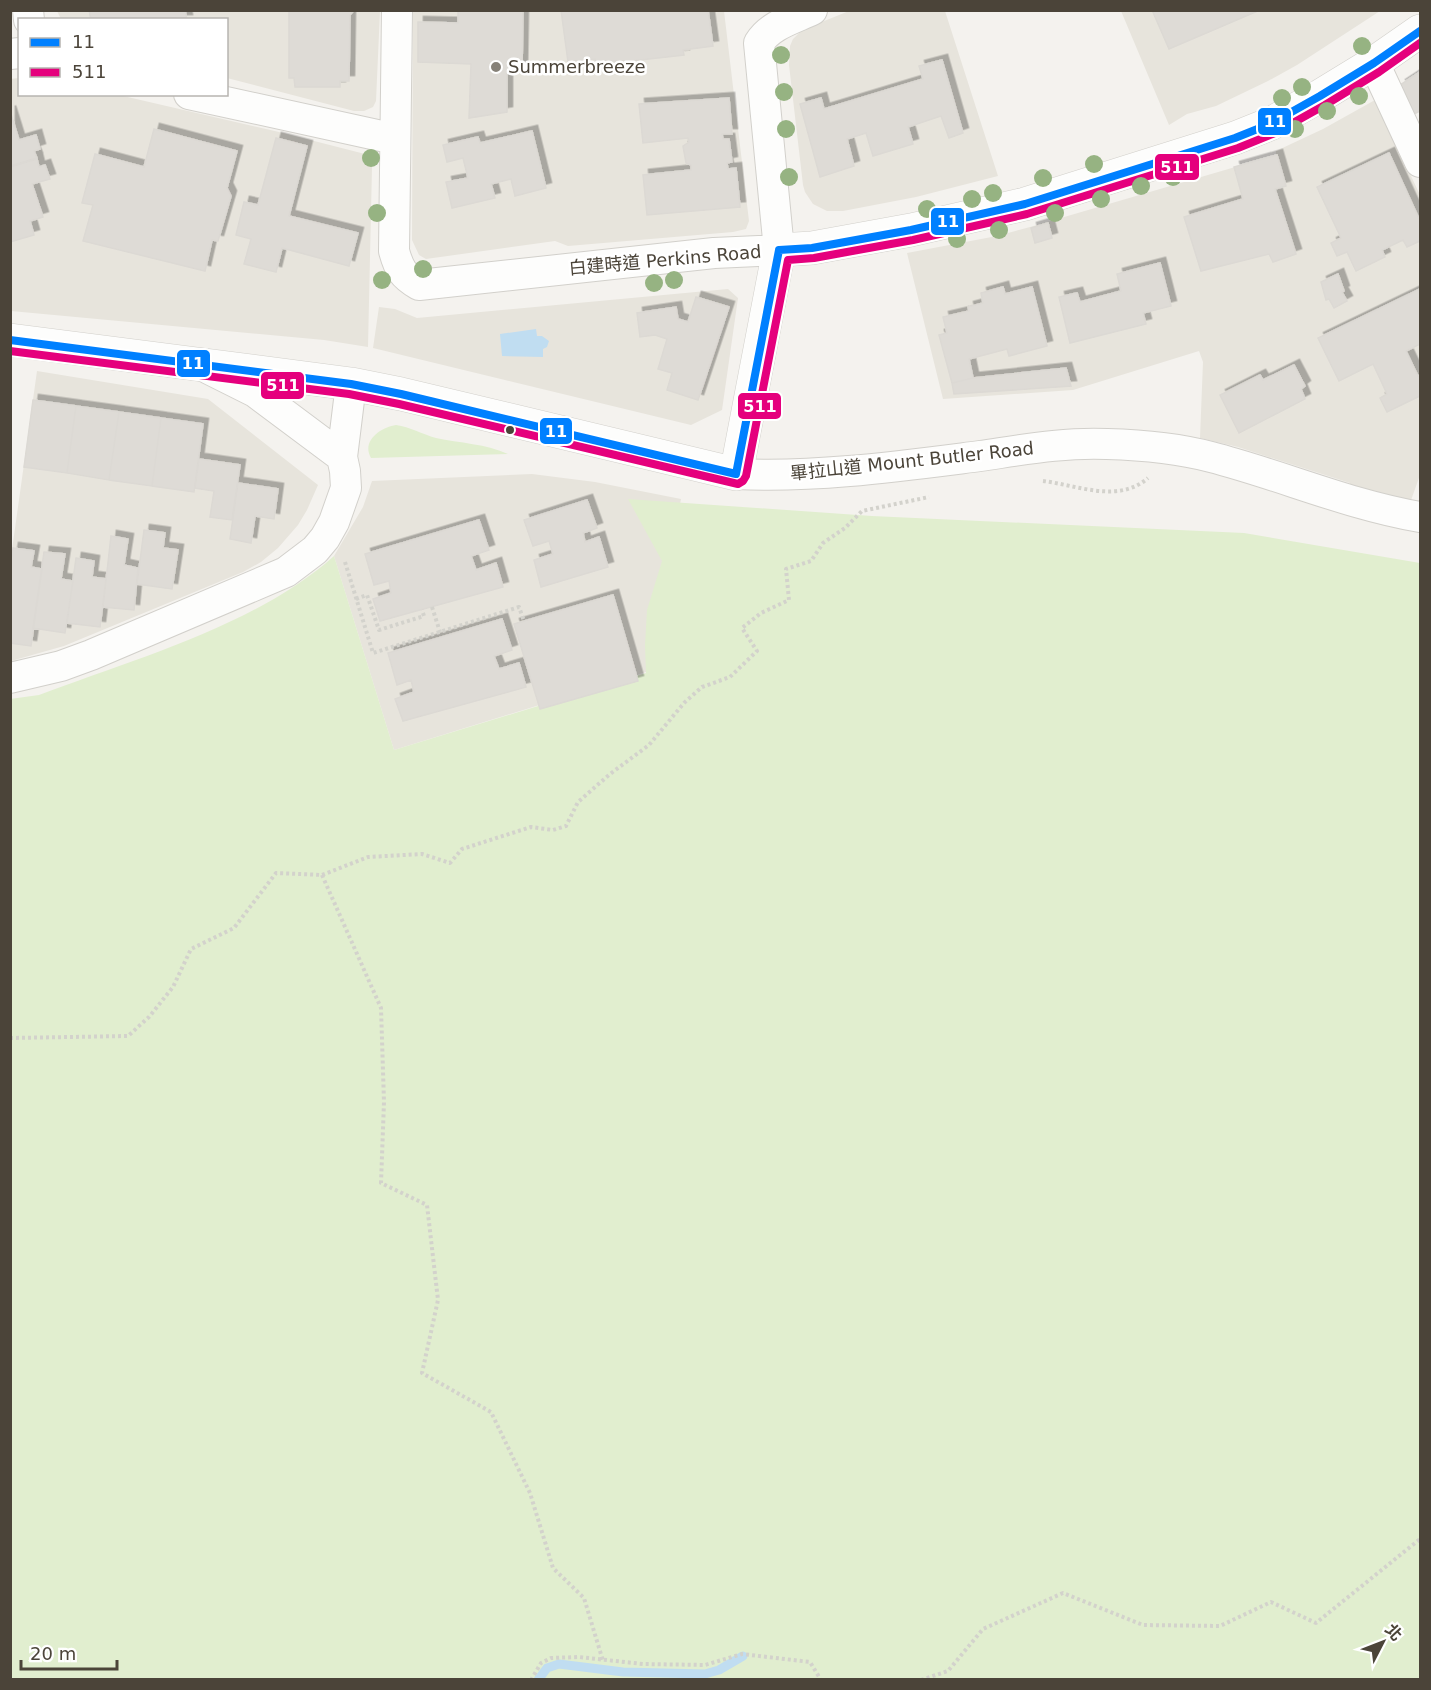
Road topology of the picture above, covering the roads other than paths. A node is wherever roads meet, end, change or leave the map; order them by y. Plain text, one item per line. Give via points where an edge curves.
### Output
1 (397, 10) edge
2 (812, 10) edge
3 (1420, 30) edge
4 (1374, 63) junction
5 (198, 96) edge
6 (394, 139) junction
7 (1420, 162) edge
8 (779, 250) junction
9 (10, 340) edge
10 (200, 364) junction
11 (351, 384) junction
12 (342, 457) junction
13 (736, 474) junction
14 (1420, 517) edge
15 (10, 678) edge

1 - 6 street, 白建時道 Perkins Road
2 - 8 street via 765,33 759,44
3 - 4 street, 白建時道 Perkins Road
4 - 7 street
4 - 8 street, 白建時道 Perkins Road via 1270,124 1147,166 980,215 812,248
5 - 6 street
6 - 8 street, 白建時道 Perkins Road via 394,251 400,270 419,285
8 - 13 street
9 - 10 street, 畢拉山道 Mount Butler Road
10 - 11 street, 畢拉山道 Mount Butler Road
10 - 12 street via 255,392
11 - 12 street
11 - 13 street, 畢拉山道 Mount Butler Road
12 - 15 street via 346,488 325,538 286,572 91,655
13 - 14 street, 畢拉山道 Mount Butler Road via 774,476 894,467 1103,443 1210,457

